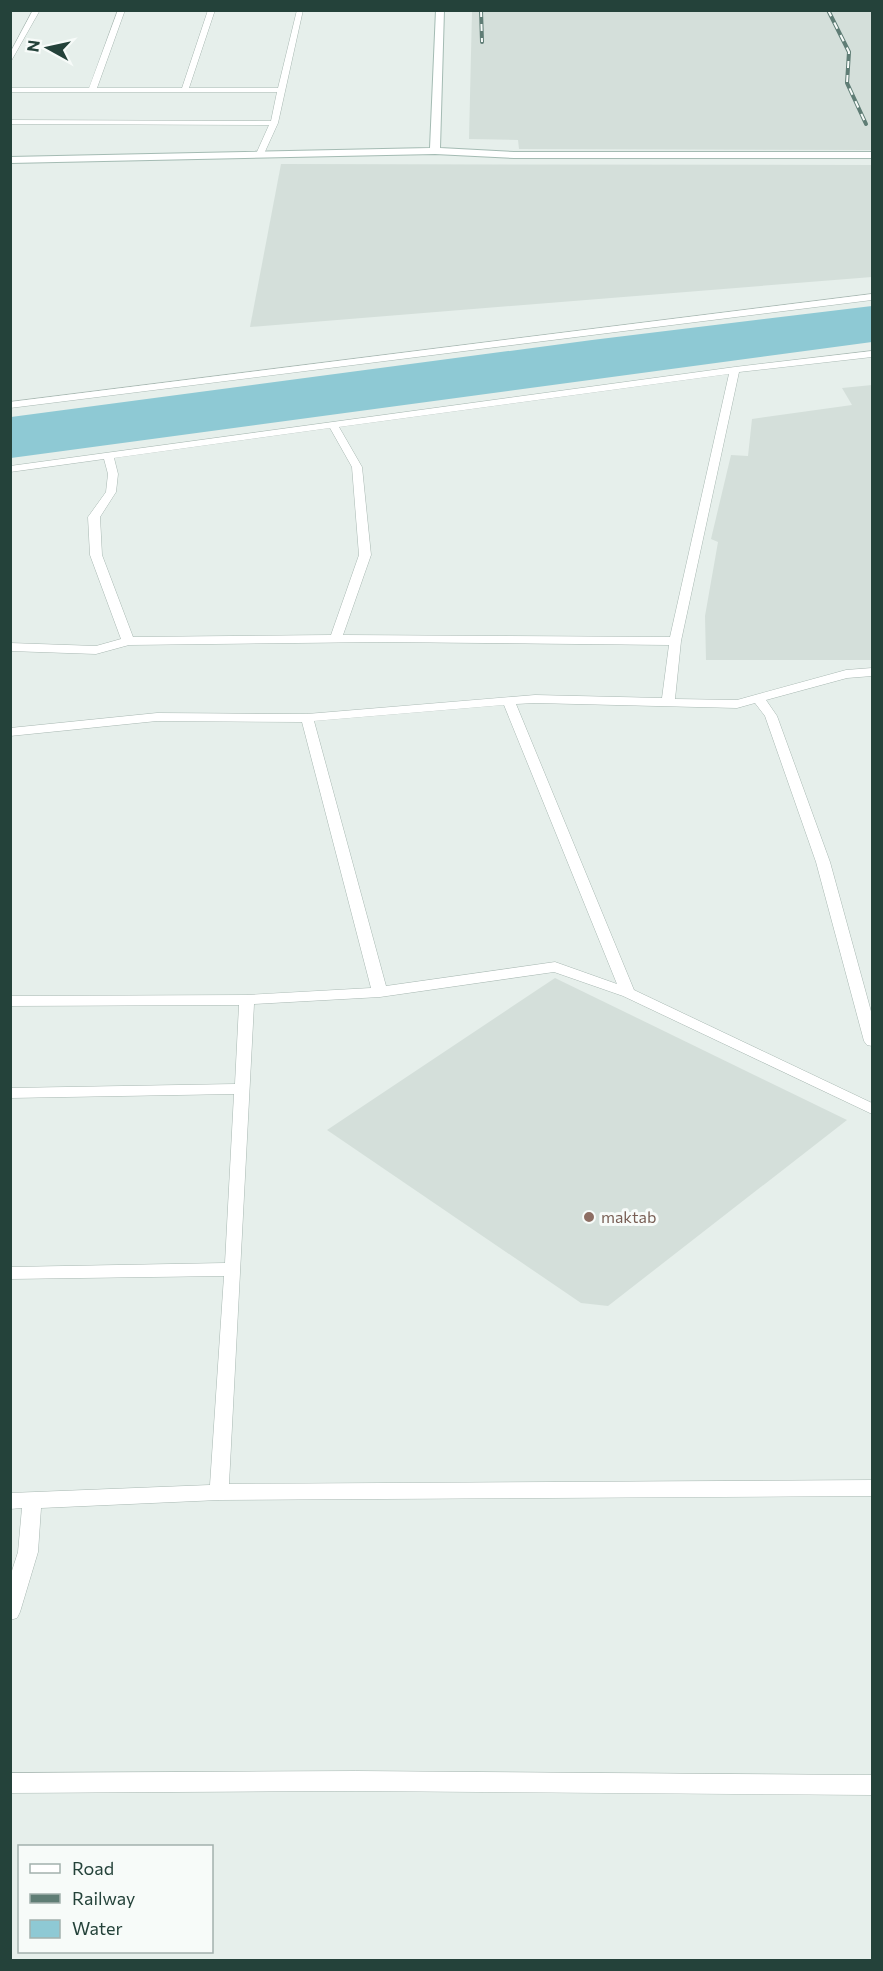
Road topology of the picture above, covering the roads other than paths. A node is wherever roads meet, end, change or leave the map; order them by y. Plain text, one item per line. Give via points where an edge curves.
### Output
1 (37, 10) edge
2 (122, 10) edge
3 (212, 10) edge
4 (300, 10) edge
5 (440, 10) edge
6 (10, 61) edge
7 (10, 90) edge
8 (92, 90) junction
9 (185, 90) junction
10 (282, 90) junction
11 (10, 122) edge
12 (274, 123) junction
13 (435, 151) junction
14 (261, 154) junction
15 (873, 156) edge
16 (10, 160) edge
17 (873, 297) edge
18 (873, 354) edge
19 (735, 369) junction
20 (10, 405) edge
21 (333, 425) junction
22 (108, 456) junction
23 (10, 469) edge
24 (336, 638) junction
25 (128, 641) junction
26 (675, 641) junction
27 (10, 647) edge
28 (873, 672) edge
29 (758, 698) junction
30 (509, 702) junction
31 (668, 702) junction
32 (307, 718) junction
33 (10, 732) edge
34 (380, 992) junction
35 (628, 993) junction
36 (247, 999) junction
37 (10, 1001) edge
38 (873, 1041) edge
39 (242, 1089) junction
40 (10, 1093) edge
41 (873, 1109) edge
42 (233, 1269) junction
43 (10, 1273) edge
44 (873, 1488) edge
45 (219, 1492) junction
46 (10, 1501) edge
47 (32, 1502) junction
48 (10, 1612) edge
49 (10, 1783) edge
50 (873, 1785) edge

1 - 6 street
2 - 8 street
3 - 9 street
4 - 10 street
5 - 13 main road
7 - 8 street
8 - 9 street
9 - 10 street
10 - 12 street
11 - 12 street
12 - 14 street
13 - 14 main road
13 - 15 main road via 514,155
14 - 16 main road
17 - 20 street
18 - 19 street
19 - 21 street
19 - 26 street
21 - 22 street
21 - 24 street via 357,467 365,555
22 - 23 street
22 - 25 street via 113,474 111,492 94,517 96,555
24 - 25 street
24 - 26 street
25 - 27 street via 96,650
26 - 31 street
28 - 29 street via 846,674
29 - 31 street via 737,704
29 - 38 street via 771,717 823,862
30 - 31 street
30 - 32 street
30 - 35 street
32 - 33 street via 158,717
32 - 34 street
34 - 35 street via 555,967
34 - 36 street
35 - 41 street
36 - 37 street
36 - 39 street
39 - 40 street
39 - 42 street
42 - 43 street
42 - 45 street
44 - 45 street
45 - 47 street
46 - 47 street
47 - 48 street via 28,1552
49 - 50 street

